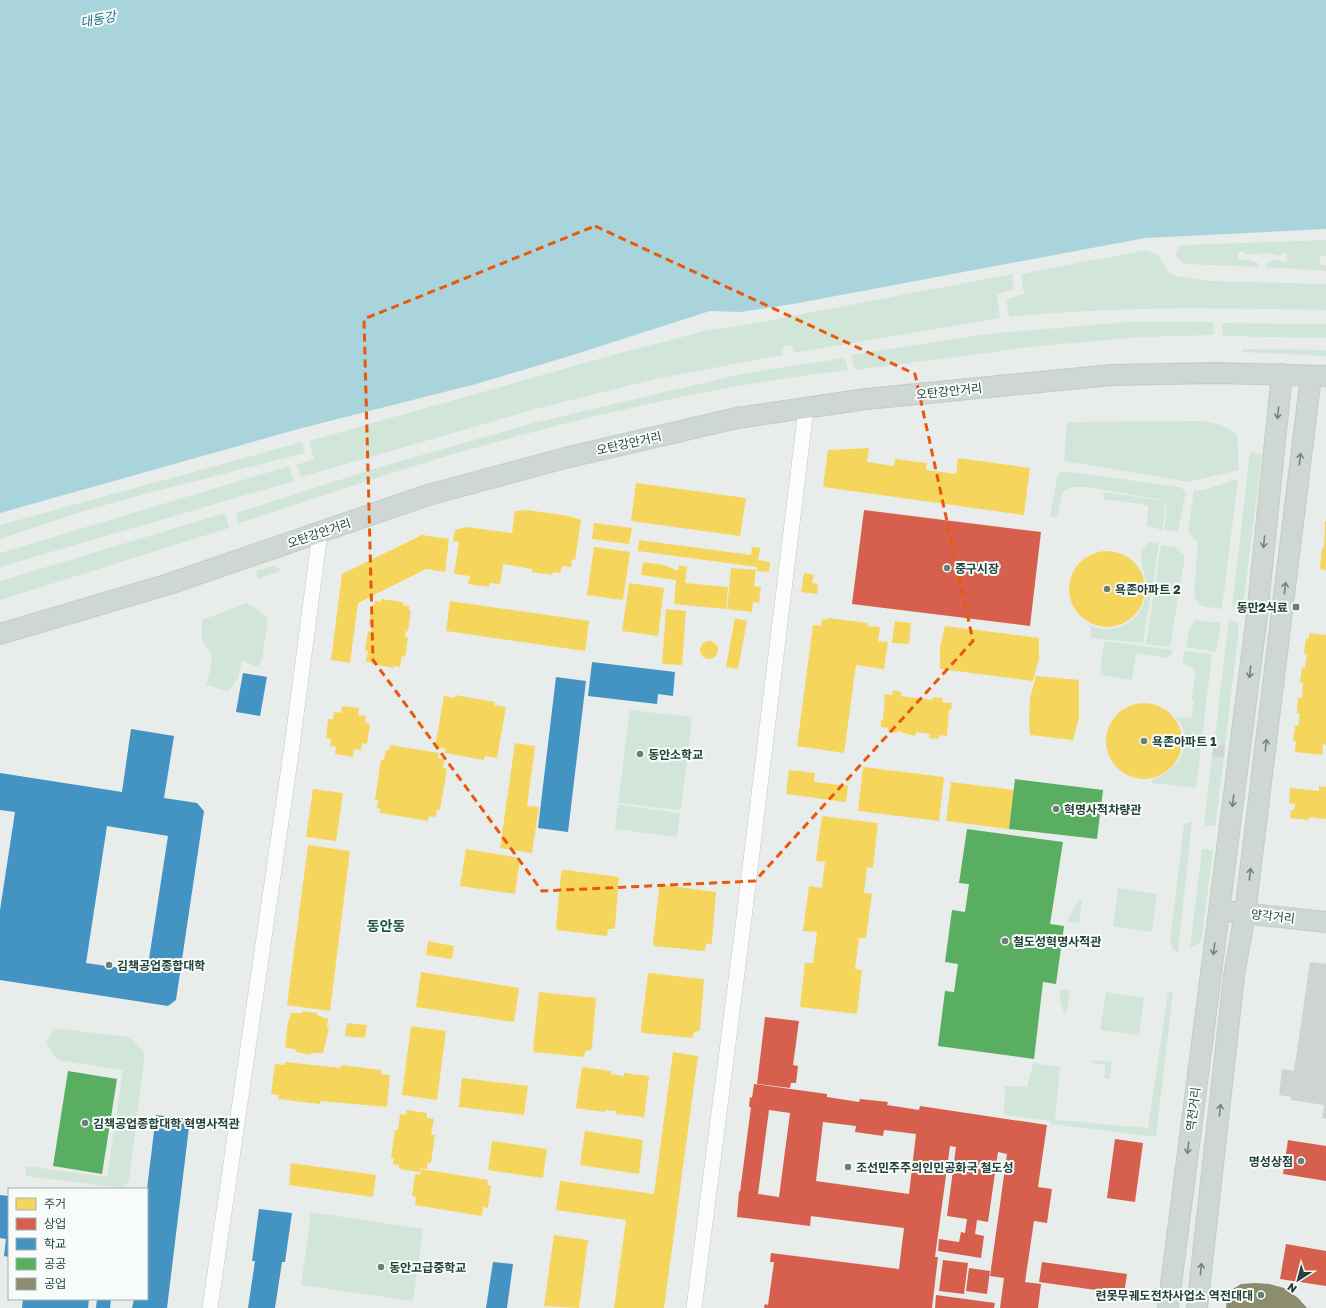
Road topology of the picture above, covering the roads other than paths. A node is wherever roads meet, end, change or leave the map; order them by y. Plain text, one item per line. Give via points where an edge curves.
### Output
1 (1282, 374) junction
2 (1318, 376) edge
3 (806, 409) junction
4 (320, 533) junction
5 (0, 634) edge
6 (1219, 911) junction
7 (1245, 913) junction
8 (1326, 922) edge
9 (210, 1308) edge
10 (694, 1308) edge
11 (1168, 1308) edge
12 (1197, 1308) edge

1 - 2 main road, 오탄강안거리
1 - 3 main road, 오탄강안거리 via 1112,375 866,399
1 -> 6 main road, 역전거리 via 1256,623
7 -> 2 main road
3 - 4 main road, 오탄강안거리 via 737,418 569,457 428,495
3 - 10 street
4 - 5 main road, 오탄강안거리 via 169,584
4 - 9 street via 292,745
6 - 7 main road, 양각거리
6 -> 11 main road, 역전거리
7 - 8 main road, 양각거리
12 -> 7 main road via 1234,976

